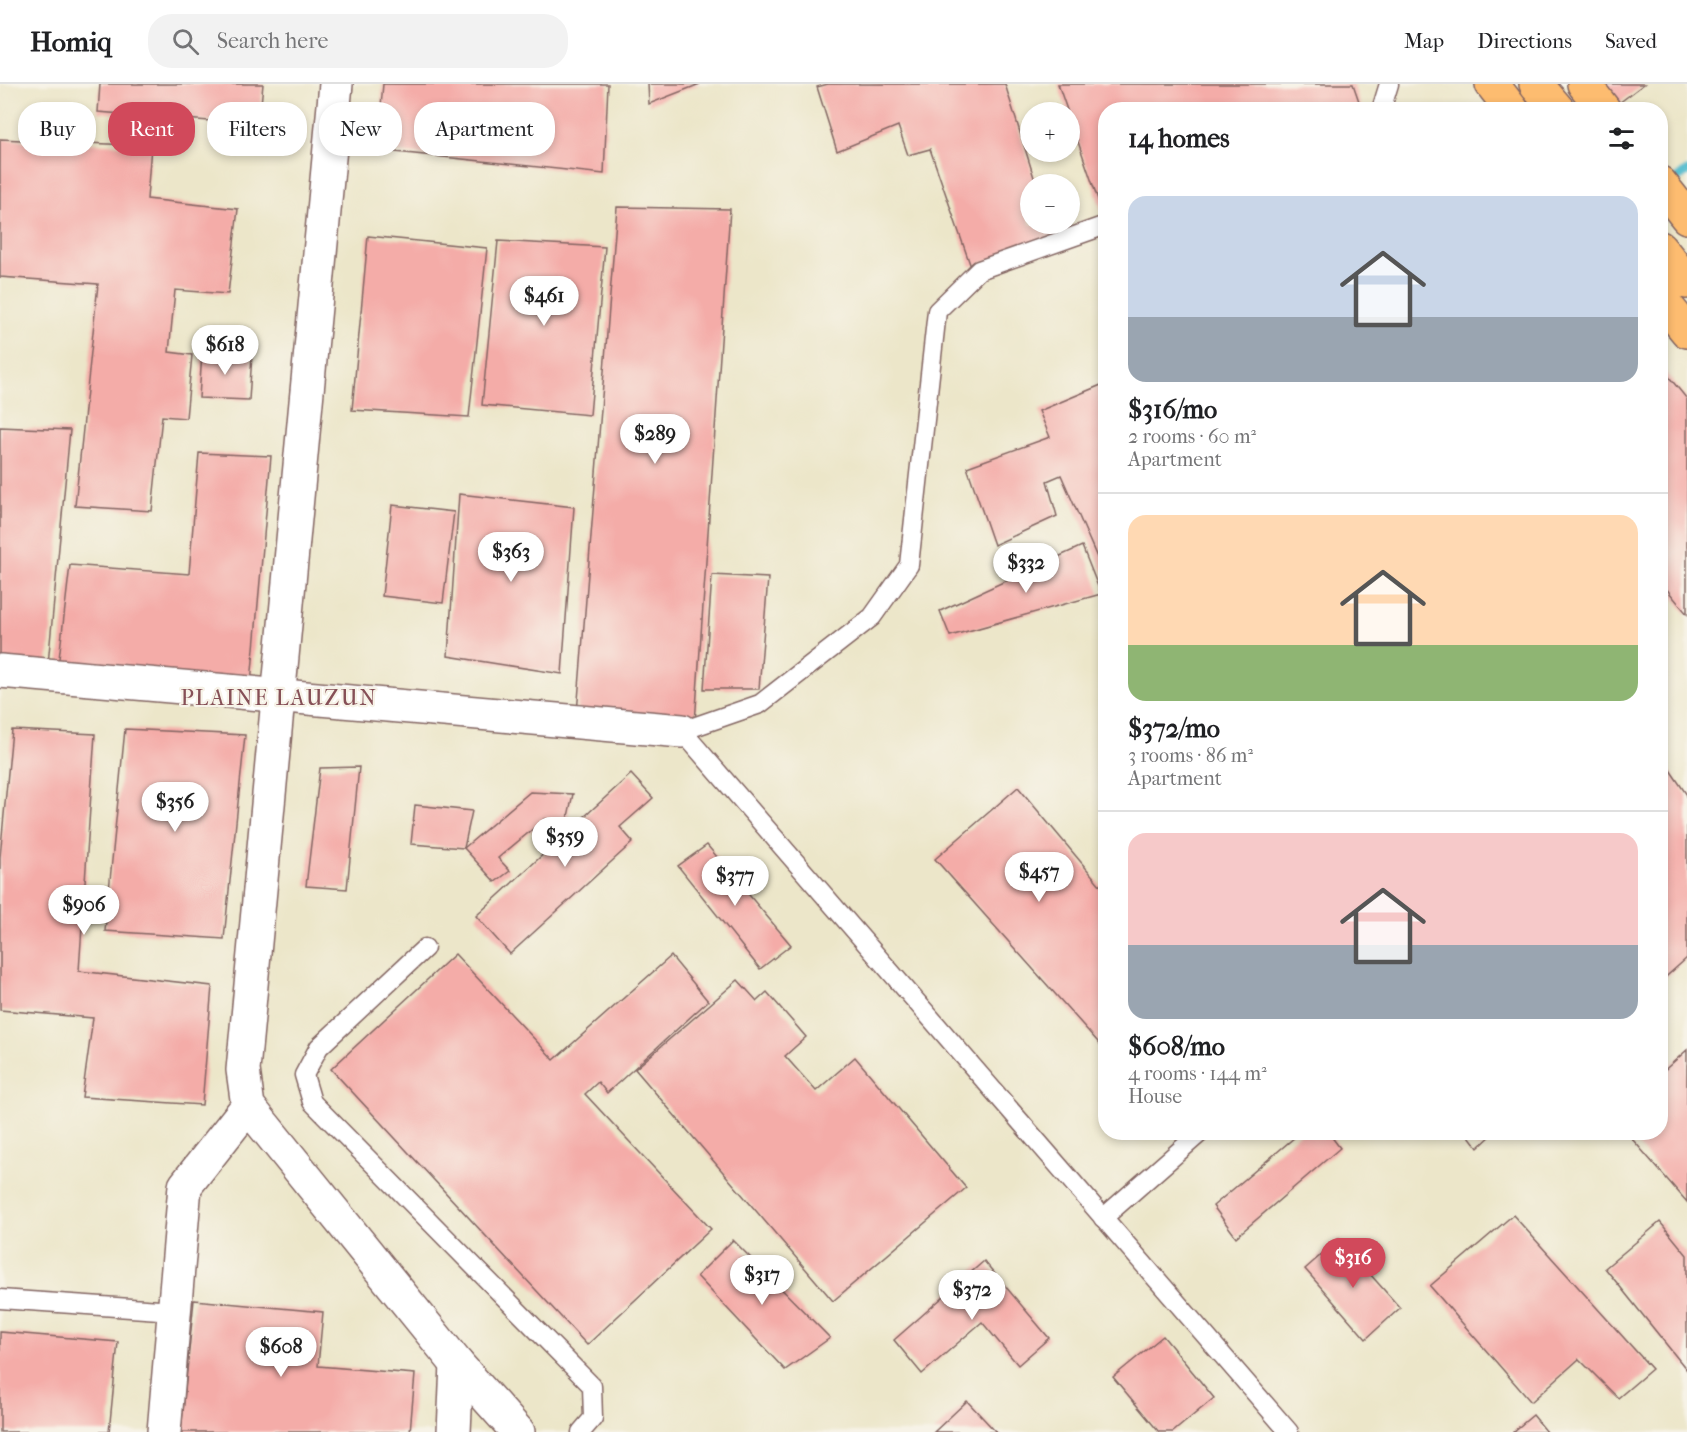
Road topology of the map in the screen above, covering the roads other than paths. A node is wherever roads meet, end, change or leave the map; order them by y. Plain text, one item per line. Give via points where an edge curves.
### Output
1 (336, 84) edge
2 (1389, 84) edge
3 (1492, 84) edge
4 (1536, 84) edge
5 (1584, 84) edge
6 (1383, 102) edge
7 (1506, 102) edge
8 (1551, 102) edge
9 (1598, 102) edge
10 (1668, 193) edge
11 (1687, 217) edge
12 (1098, 228) edge
13 (1668, 258) edge
14 (1687, 282) edge
15 (1668, 308) edge
16 (1687, 331) edge
17 (0, 671) edge
18 (279, 697) junction
19 (682, 731) junction
20 (425, 948) dead end
21 (248, 1106) junction
22 (1192, 1140) edge
23 (1103, 1218) junction
24 (0, 1299) edge
25 (174, 1311) junction
26 (457, 1364) junction
27 (164, 1432) edge
28 (454, 1432) edge
29 (518, 1432) edge
30 (581, 1432) edge
31 (1289, 1432) edge

1 - 18 street
2 - 6 lane
3 - 7 highway
4 - 8 highway
5 - 9 highway
10 - 11 highway
12 - 19 lane via 979,270 937,311 909,565 872,617 760,704
13 - 14 highway
15 - 16 highway
17 - 18 street
18 - 19 street
18 - 21 street via 243,1070
19 - 23 lane
20 - 30 lane via 319,1047 304,1075 312,1102 592,1386 593,1418
21 - 25 street via 184,1186
21 - 26 street
22 - 23 lane
23 - 31 lane
24 - 25 lane
25 - 27 street
26 - 28 street
26 - 29 street

